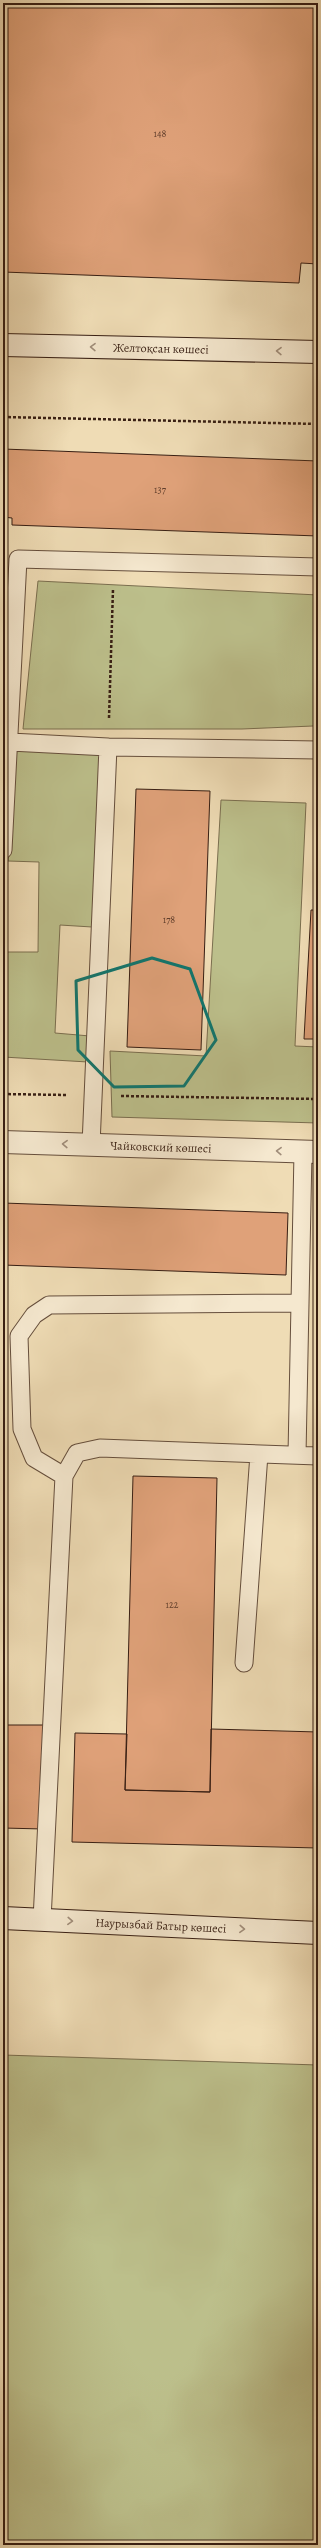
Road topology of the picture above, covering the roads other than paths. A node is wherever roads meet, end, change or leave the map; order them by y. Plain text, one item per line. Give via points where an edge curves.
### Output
1 (3, 345) edge
2 (318, 352) edge
3 (318, 567) edge
4 (10, 742) junction
5 (108, 747) junction
6 (318, 750) edge
7 (3, 850) edge
8 (3, 1142) edge
9 (91, 1144) junction
10 (311, 1152) edge
11 (300, 1303) junction
12 (259, 1454) junction
13 (297, 1455) junction
14 (318, 1456) edge
15 (64, 1476) junction
16 (244, 1663) dead end
17 (3, 1918) edge
18 (42, 1920) junction
19 (318, 1932) edge

2 -> 1 main road, Желтоқсан көшесі
3 - 4 lane via 18,559
4 - 5 lane
4 - 7 lane
5 - 6 lane
5 - 9 lane
9 -> 8 main road, Чайковский көшесі
10 -> 9 main road, Чайковский көшесі
10 - 11 lane
11 - 13 lane
11 - 15 lane via 48,1305 34,1315 19,1336 22,1429 34,1458
12 - 13 lane
12 - 15 lane via 100,1448 77,1453
12 - 16 lane
13 - 14 lane
15 - 18 lane
17 - 18 main road, Наурызбай Батыр көшесі
18 -> 19 main road, Наурызбай Батыр көшесі

